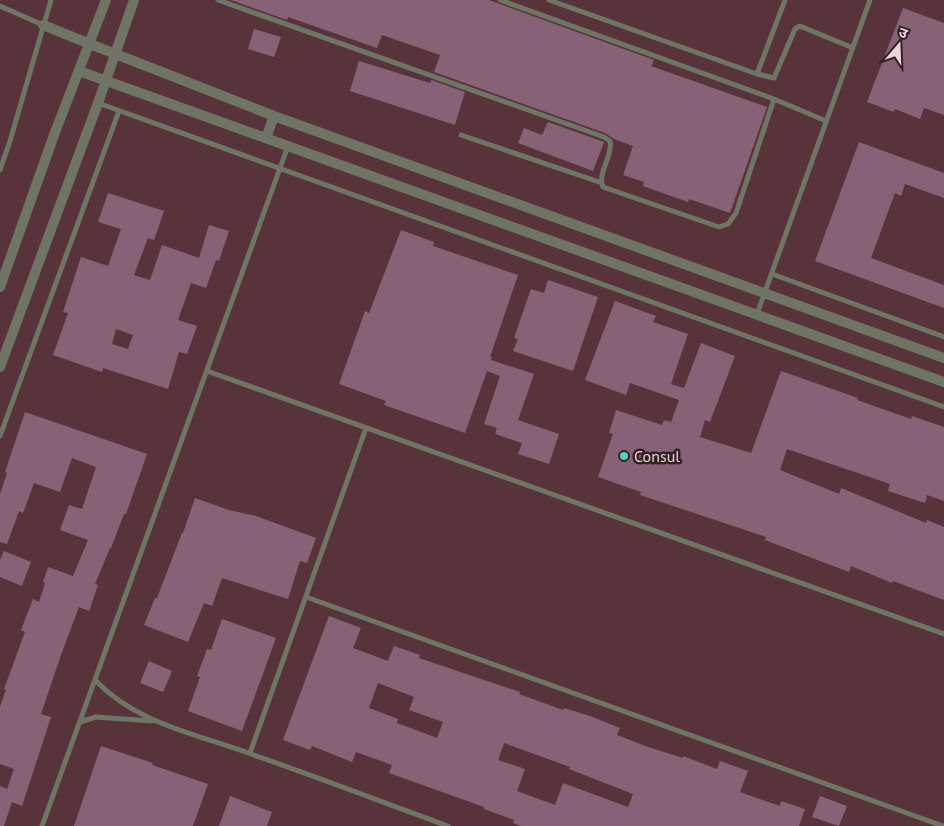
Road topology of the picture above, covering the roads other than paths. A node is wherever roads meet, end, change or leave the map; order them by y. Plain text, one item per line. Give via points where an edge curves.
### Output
1 (52, 0) edge
2 (106, 0) edge
3 (134, 0) edge
4 (218, 0) edge
5 (500, 0) edge
6 (549, 0) edge
7 (785, 0) edge
8 (870, 0) edge
9 (0, 6) edge
10 (43, 25) junction
11 (90, 44) junction
12 (853, 48) junction
13 (115, 54) junction
14 (79, 71) junction
15 (757, 74) junction
16 (105, 80) junction
17 (774, 99) junction
18 (98, 103) junction
19 (119, 111) junction
20 (274, 116) junction
21 (826, 121) junction
22 (461, 135) dead end
23 (266, 138) junction
24 (288, 146) junction
25 (280, 169) junction
26 (0, 170) edge
27 (602, 184) junction
28 (772, 274) junction
29 (0, 287) edge
30 (765, 293) junction
31 (757, 315) junction
32 (944, 337) edge
33 (944, 358) edge
34 (0, 367) edge
35 (207, 371) junction
36 (944, 382) edge
37 (944, 407) edge
38 (366, 428) junction
39 (0, 436) edge
40 (306, 597) junction
41 (944, 634) edge
42 (95, 680) junction
43 (80, 722) junction
44 (155, 722) junction
45 (250, 753) junction
46 (42, 826) edge
47 (448, 826) edge
48 (943, 826) edge

1 - 10 lane
2 - 11 street
3 - 13 street
4 - 27 lane via 604,137 610,141 612,149 601,178
5 - 17 lane
6 - 15 lane
7 - 15 lane
8 - 12 lane
9 - 10 lane
10 - 11 street
10 - 26 lane
11 - 13 street
11 - 14 street
12 - 15 lane via 800,26 795,29 774,78
12 - 21 lane
13 - 16 street
13 - 20 street
14 - 16 street
14 - 29 street
16 - 18 street
16 - 23 street
17 - 21 lane
17 - 27 lane via 736,213 728,224 719,227
18 - 19 lane
18 - 34 street
19 - 25 lane
19 - 39 lane
20 - 23 street
20 - 30 street
21 - 28 lane
22 - 27 lane
23 - 24 street
24 - 25 lane
24 - 31 street
25 - 35 lane
25 - 37 lane
28 - 30 lane
28 - 32 lane
30 - 31 lane
30 - 33 street
31 - 36 street
35 - 38 lane
35 - 42 lane
38 - 40 lane
38 - 41 lane
40 - 45 lane
40 - 48 lane
42 - 43 lane
42 - 44 lane via 115,699
43 - 44 lane via 96,718
43 - 46 lane
44 - 45 lane
45 - 47 lane

